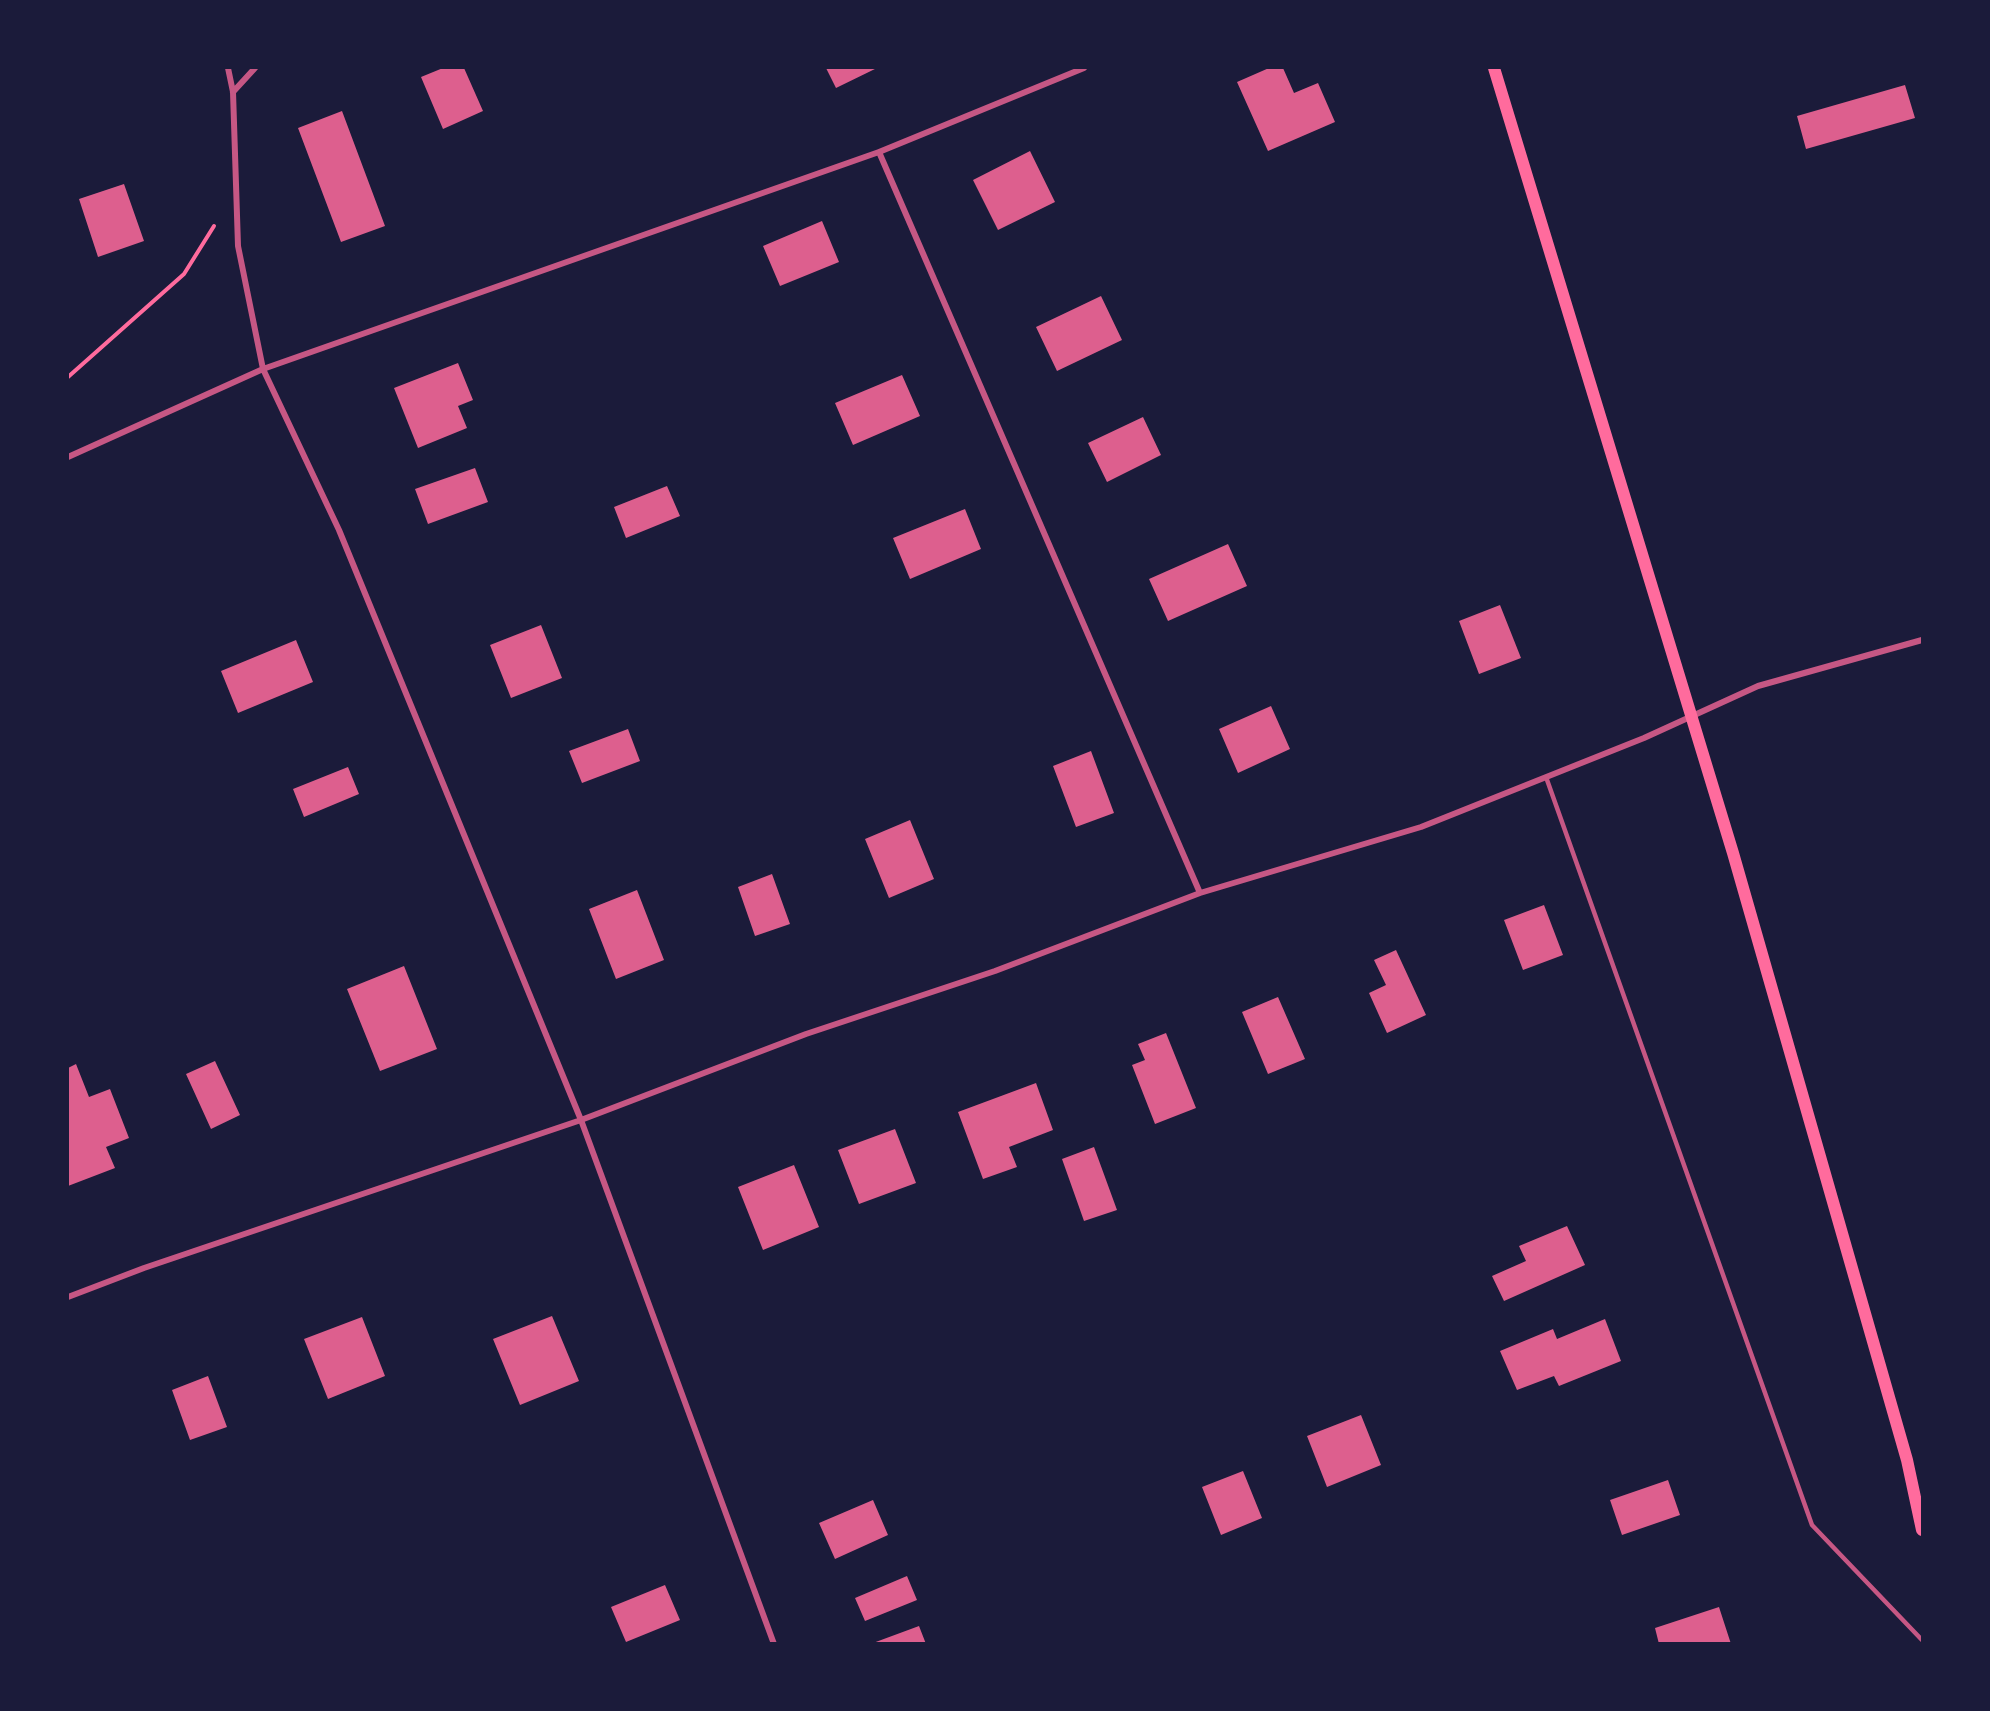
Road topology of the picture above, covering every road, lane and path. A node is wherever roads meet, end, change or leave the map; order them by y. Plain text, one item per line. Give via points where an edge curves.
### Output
1 (228, 68) edge
2 (255, 68) edge
3 (1084, 68) edge
4 (1494, 68) edge
5 (233, 92) junction
6 (879, 152) junction
7 (236, 189) junction
8 (263, 369) junction
9 (68, 377) edge
10 (68, 457) edge
11 (1923, 640) edge
12 (1691, 716) junction
13 (1546, 777) junction
14 (1200, 893) junction
15 (580, 1120) junction
16 (68, 1297) edge
17 (1923, 1530) edge
18 (1923, 1640) edge
19 (774, 1644) edge

1 - 5 street
2 - 5 street
3 - 6 street
4 - 12 main road
5 - 7 street
6 - 8 street
6 - 14 street
7 - 8 street via 238,246
7 - 9 path via 184,274
8 - 10 street
8 - 15 street via 339,530
11 - 12 street via 1758,686
12 - 13 street
12 - 17 main road via 1907,1460
13 - 14 street via 1421,827
13 - 18 lane via 1812,1525
14 - 15 street via 995,971 806,1034
15 - 16 street
15 - 19 street

